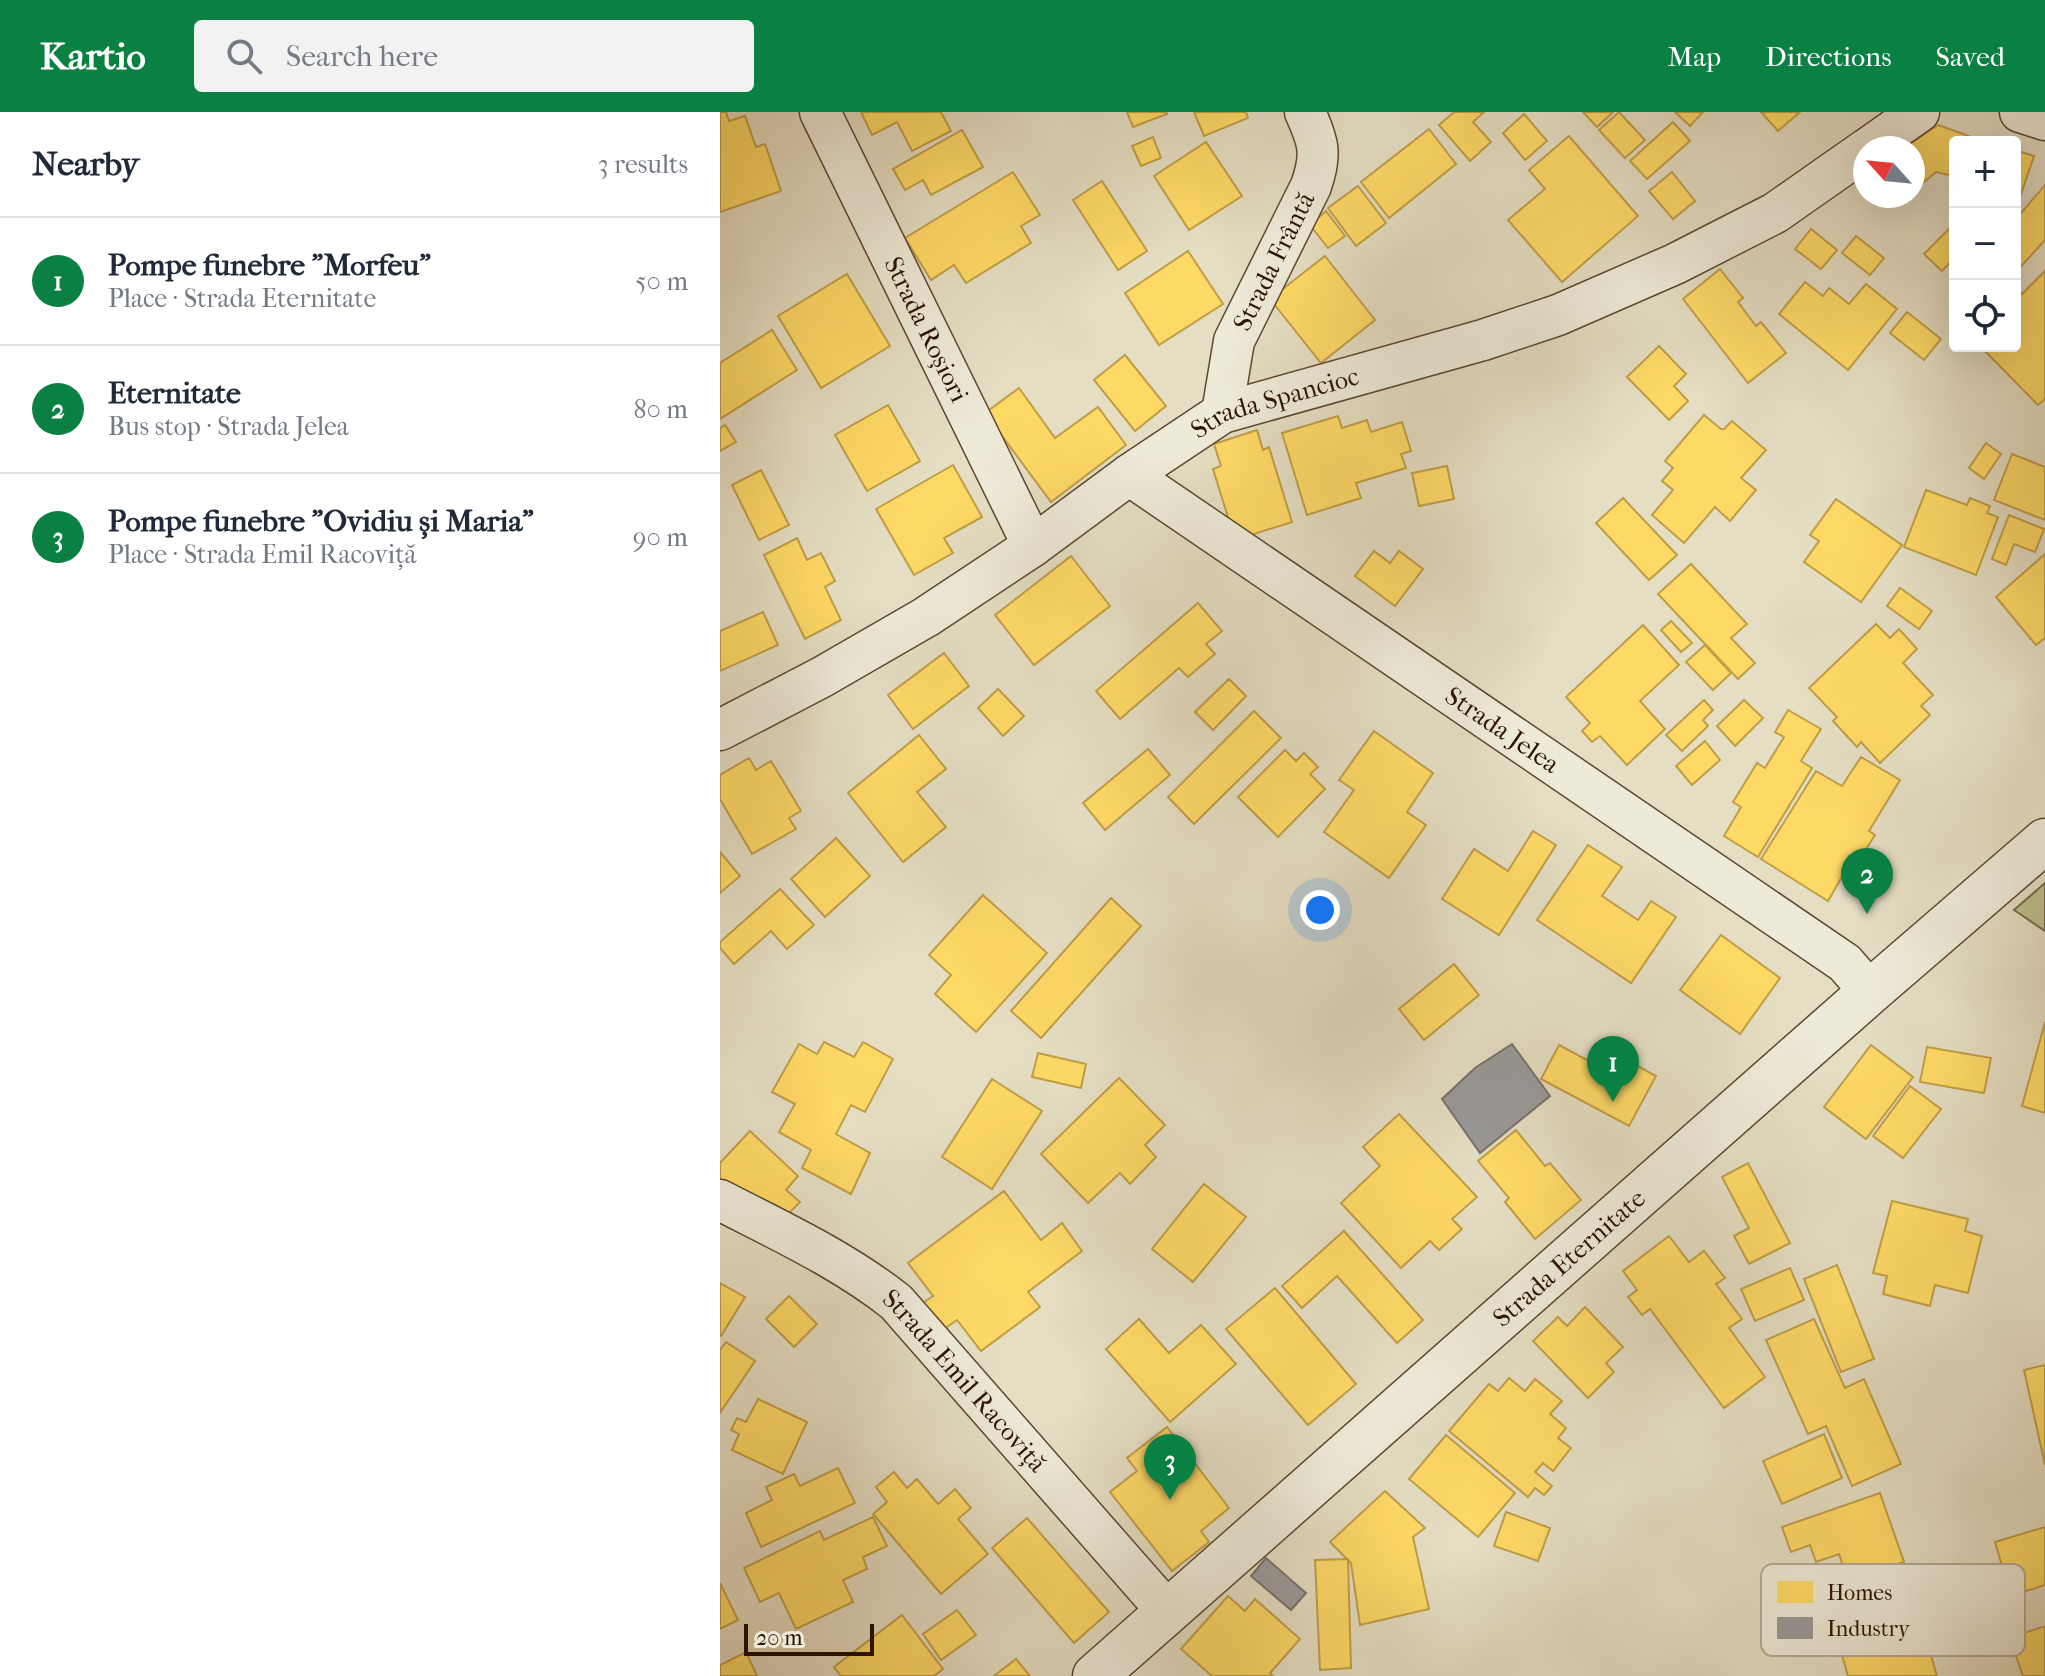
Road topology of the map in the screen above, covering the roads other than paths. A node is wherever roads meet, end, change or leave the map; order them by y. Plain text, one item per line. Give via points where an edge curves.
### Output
1 (820, 112) edge
2 (1305, 112) edge
3 (1919, 112) edge
4 (2020, 112) edge
5 (2045, 120) edge
6 (1885, 136) edge
7 (1853, 158) edge
8 (1222, 413) junction
9 (1129, 475) junction
10 (1033, 546) junction
11 (720, 730) edge
12 (2045, 841) edge
13 (1870, 992) junction
14 (720, 1200) edge
15 (1167, 1611) junction
16 (1095, 1676) edge

1 - 10 street, Strada Roșiori
2 - 8 street, Strada Frântă via 1318,142 1319,164 1234,341
3 - 6 street, Strada Spancioc
4 - 5 street
7 - 8 street, Strada Spancioc via 1775,213 1558,315
8 - 9 street, Strada Spancioc
9 - 10 street, Strada Spancioc
9 - 13 street, Strada Jelea via 1845,963
10 - 11 street, Strada Spancioc via 926,617
12 - 13 street, Strada Eternitate
13 - 15 street, Strada Eternitate
14 - 15 street, Strada Emil Racoviță via 829,1256 896,1302
15 - 16 street, Strada Eternitate

